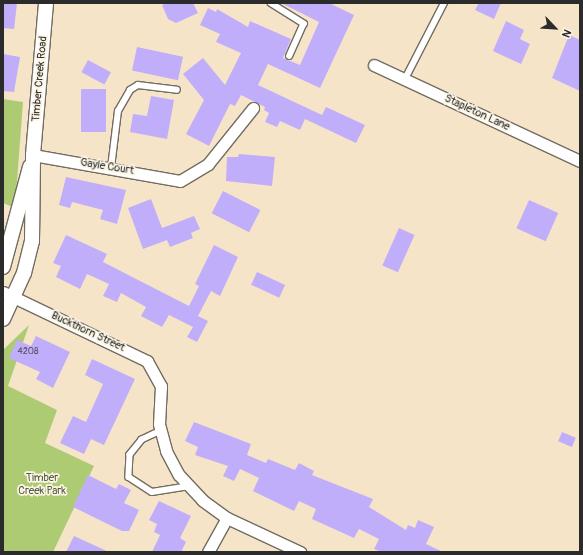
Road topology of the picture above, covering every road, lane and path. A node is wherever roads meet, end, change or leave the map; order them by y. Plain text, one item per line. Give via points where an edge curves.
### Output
1 (46, 3) edge
2 (271, 3) edge
3 (444, 3) edge
4 (290, 56) dead end
5 (374, 65) dead end
6 (405, 79) junction
7 (177, 90) dead end
8 (253, 108) dead end
9 (33, 156) junction
10 (580, 161) edge
11 (111, 168) junction
12 (3, 267) edge
13 (8, 294) edge
14 (3, 318) edge
15 (161, 431) junction
16 (188, 486) junction
17 (226, 518) junction
18 (208, 552) edge
19 (300, 552) edge

1 - 9 street, Timber Creek Road
2 - 4 lane via 304,24
3 - 6 lane
5 - 6 street, Stapleton Lane
6 - 10 street, Stapleton Lane
7 - 11 lane via 138,85 130,90 118,111
8 - 11 street, Gayle Court via 208,164 180,181
9 - 11 street, Gayle Court
9 - 12 street, Timber Creek Road
9 - 13 street, Timber Creek Road via 32,242
13 - 14 street, Timber Creek Road
13 - 15 street, Buckthorn Street via 139,355 158,375 161,386
15 - 16 street via 166,451
15 - 16 lane via 142,440 130,455 129,477 152,492
16 - 17 street
17 - 18 street
17 - 19 street

